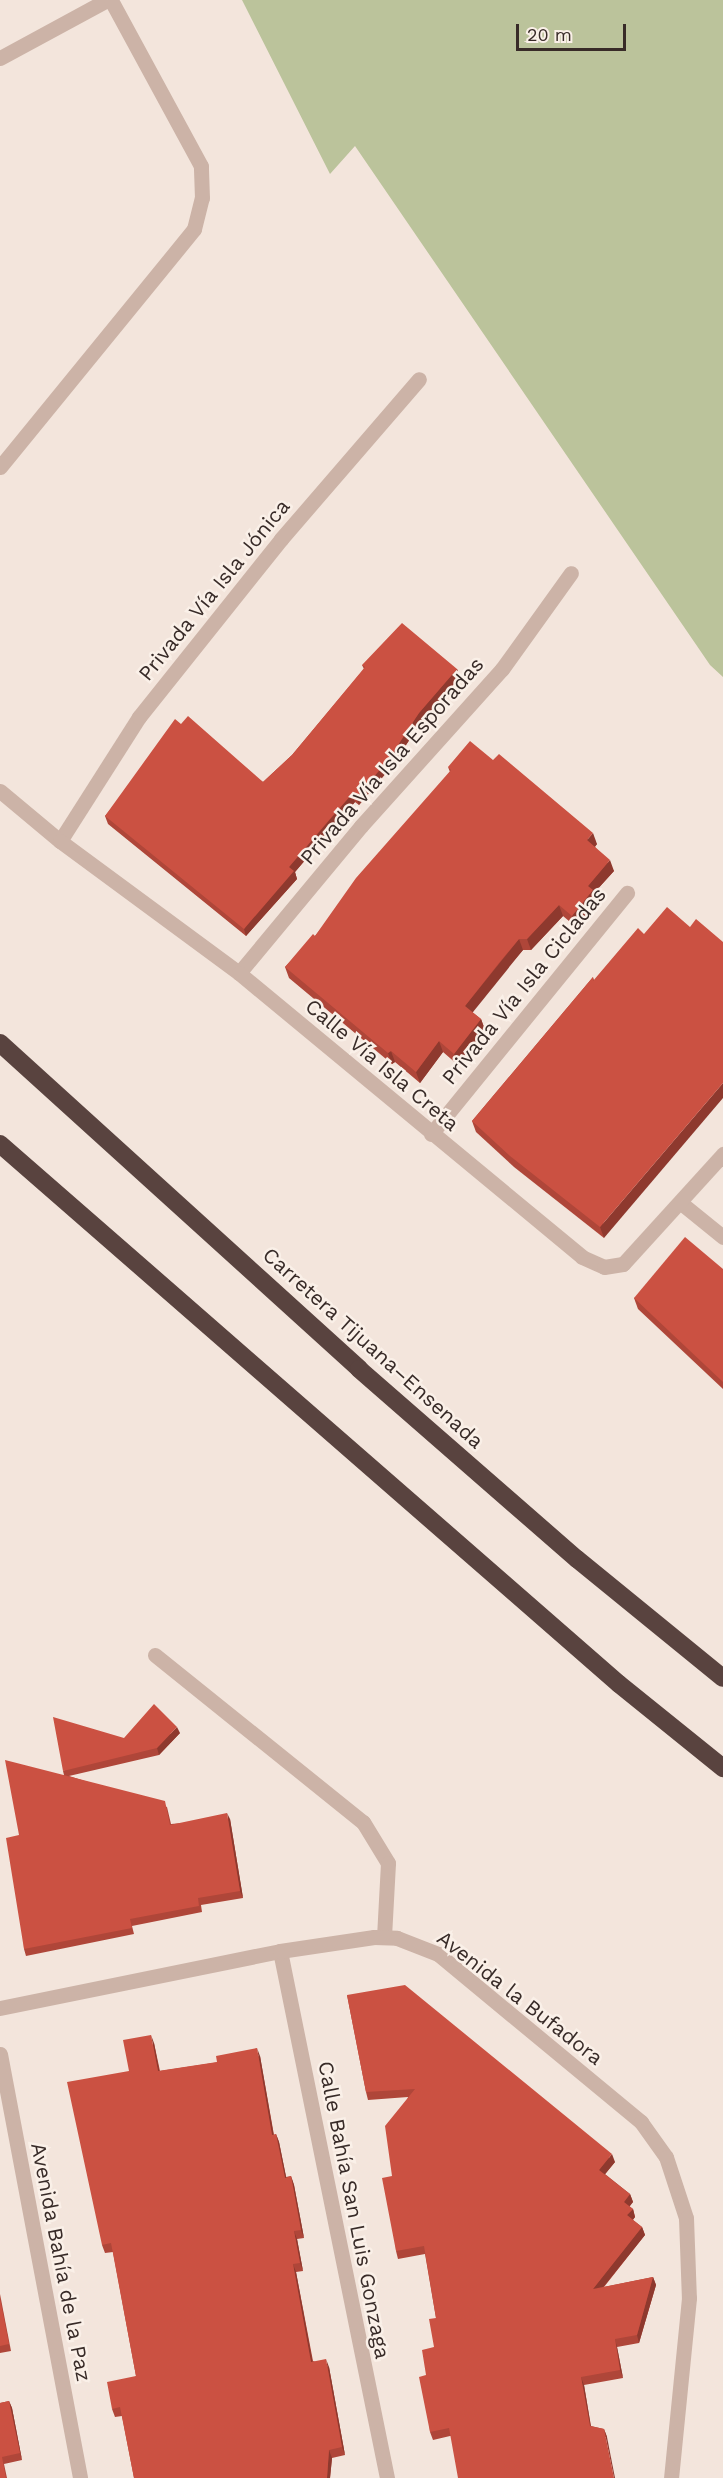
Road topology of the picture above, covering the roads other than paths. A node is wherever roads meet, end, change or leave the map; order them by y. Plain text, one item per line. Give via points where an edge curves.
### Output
1 (109, 0) edge
2 (0, 58) edge
3 (419, 379) dead end
4 (0, 467) edge
5 (571, 573) dead end
6 (0, 791) edge
7 (60, 841) junction
8 (627, 893) dead end
9 (239, 973) junction
10 (0, 1043) edge
11 (431, 1134) junction
12 (0, 1144) edge
13 (723, 1154) edge
14 (681, 1203) junction
15 (723, 1238) edge
16 (155, 1655) dead end
17 (723, 1678) edge
18 (723, 1768) edge
19 (384, 1937) junction
20 (280, 1951) junction
21 (0, 2008) edge
22 (0, 2054) edge
23 (80, 2478) edge
24 (387, 2478) edge
25 (671, 2478) edge

1 - 2 street
1 - 4 street via 201,166 202,198 194,229
3 - 7 street, Privada Vía Isla Jónica via 281,539 139,717
5 - 9 street, Privada Vía Isla Esporadas via 502,669 361,825
6 - 7 street, Calle Vía Isla Creta
7 - 9 street, Calle Vía Isla Creta
8 - 11 street, Privada Vía Isla Cicladas
9 - 11 street, Calle Vía Isla Creta
10 - 17 highway, Carretera Tijuana–Ensenada via 359,1369
11 - 14 street, Calle Vía Isla Creta via 582,1257 604,1267 623,1264
12 - 18 highway via 619,1684
13 - 14 street, Calle Vía Isla Creta
14 - 15 street
16 - 19 street via 363,1822 388,1863
19 - 20 street, Avenida la Bufadora
19 - 25 street, Avenida la Bufadora via 411,1942 438,1954 641,2122 666,2157 686,2218 689,2298
20 - 21 street, Avenida la Bufadora
20 - 24 street, Calle Bahía San Luis Gonzaga
22 - 23 street, Avenida Bahía de la Paz

